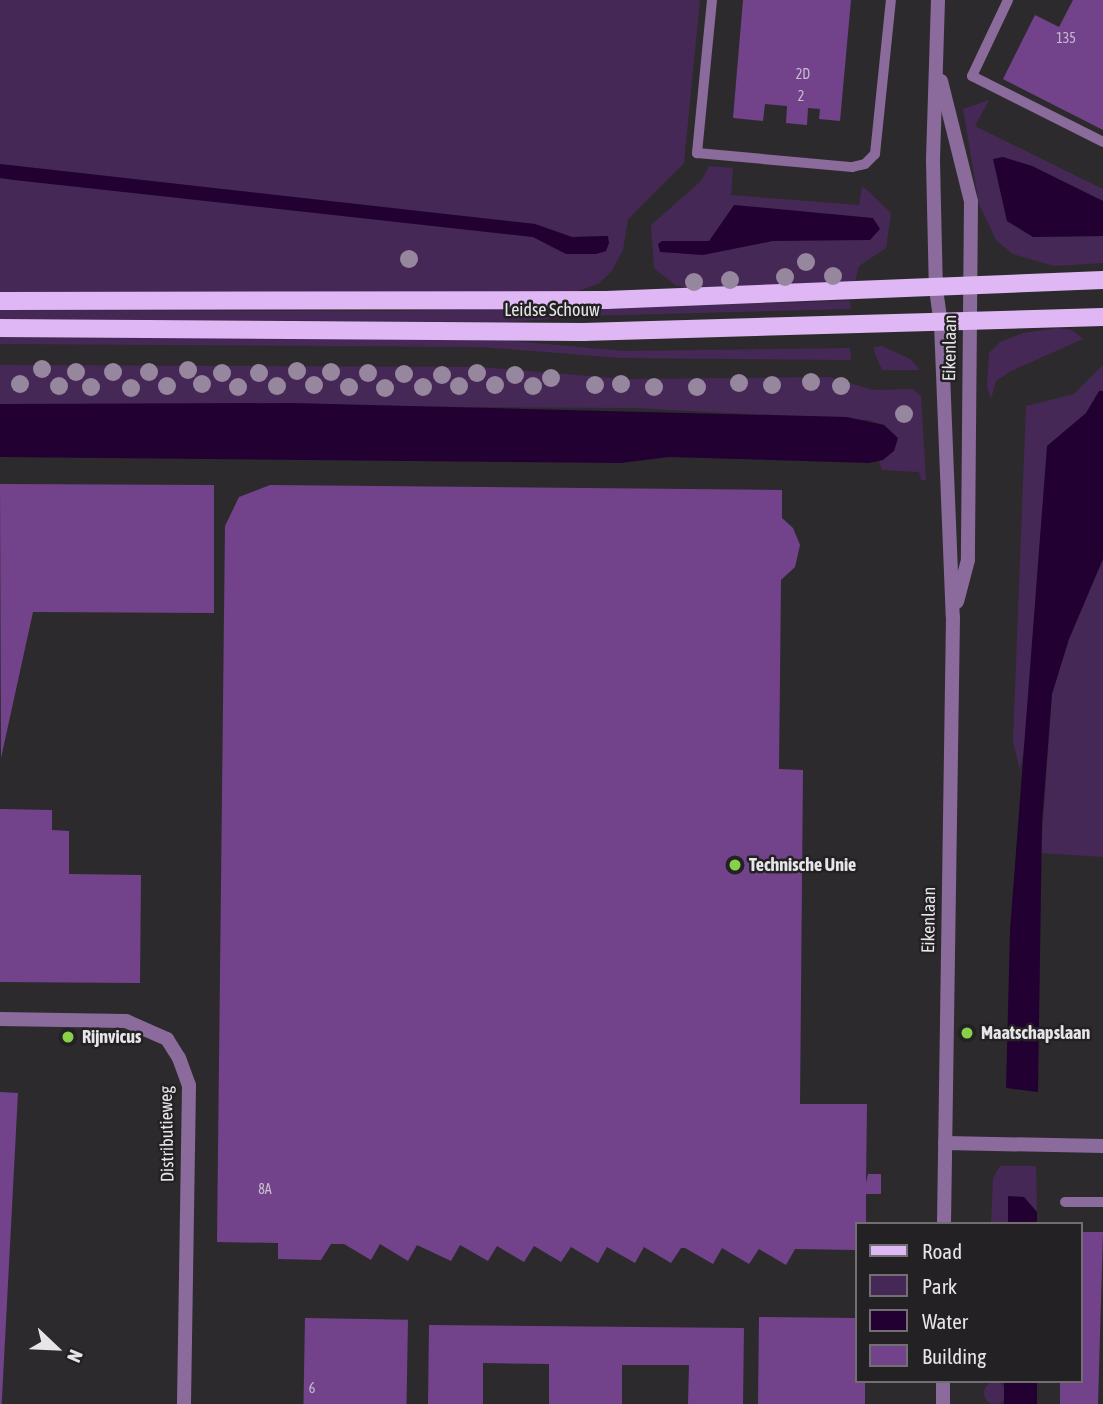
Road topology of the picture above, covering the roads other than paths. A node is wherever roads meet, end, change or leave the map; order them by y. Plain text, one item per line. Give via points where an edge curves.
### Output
1 (712, 0) edge
2 (891, 0) edge
3 (938, 0) edge
4 (1008, 0) edge
5 (937, 65) junction
6 (1103, 142) edge
7 (1103, 280) edge
8 (970, 288) junction
9 (936, 289) junction
10 (0, 301) edge
11 (1103, 317) edge
12 (969, 323) junction
13 (941, 324) junction
14 (0, 328) edge
15 (953, 617) junction
16 (0, 1019) edge
17 (945, 1143) junction
18 (1103, 1146) edge
19 (1065, 1202) dead end
20 (1103, 1202) edge
21 (944, 1222) edge
22 (943, 1383) edge
23 (184, 1404) edge
24 (943, 1404) edge

1 - 2 lane via 697,153 852,167 865,164 875,154
3 - 5 street
4 - 6 lane via 972,76
5 - 8 street via 971,201
5 - 9 street
7 - 8 main road, Leidse Schouw
8 - 9 main road, Leidse Schouw
8 - 12 street, Eikenlaan
9 - 10 main road, Leidse Schouw via 606,300
9 - 13 street, Eikenlaan
11 - 12 main road, Leidse Schouw
12 - 13 main road, Leidse Schouw
12 - 15 street, Eikenlaan via 968,560
13 - 14 main road, Leidse Schouw via 583,332
13 - 15 street, Eikenlaan
15 - 17 street, Eikenlaan
16 - 23 street, Distributieweg via 126,1021 167,1039 180,1058 189,1085
17 - 18 street
17 - 21 street, Eikenlaan
19 - 20 lane
22 - 24 street

